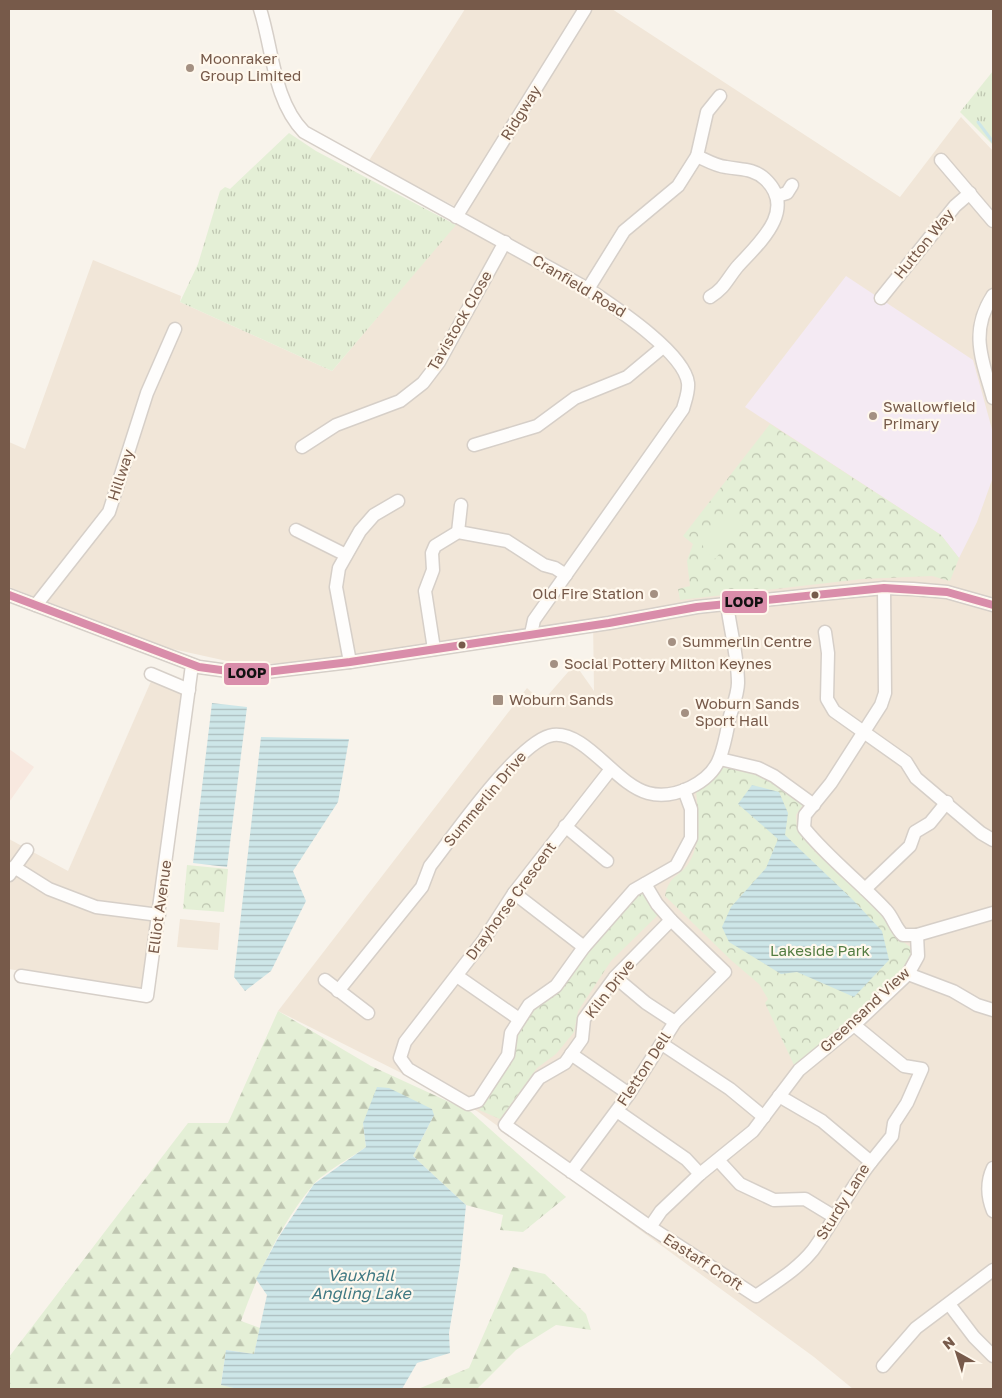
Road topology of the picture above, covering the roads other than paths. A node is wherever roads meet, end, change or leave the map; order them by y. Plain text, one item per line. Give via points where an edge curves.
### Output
1 (260, 9) edge
2 (585, 9) edge
3 (720, 96) dead end
4 (697, 156) junction
5 (941, 160) dead end
6 (792, 185) dead end
7 (970, 194) junction
8 (776, 196) junction
9 (456, 217) junction
10 (993, 221) edge
11 (505, 242) junction
12 (588, 289) junction
13 (993, 295) edge
14 (710, 297) dead end
15 (881, 298) dead end
16 (175, 329) dead end
17 (663, 347) junction
18 (993, 398) edge
19 (474, 445) dead end
20 (302, 447) dead end
21 (398, 501) dead end
22 (461, 504) dead end
23 (296, 530) dead end
24 (458, 532) junction
25 (346, 555) junction
26 (566, 575) junction
27 (884, 588) junction
28 (9, 595) edge
29 (727, 604) junction
30 (36, 605) junction
31 (993, 605) edge
32 (825, 632) dead end
33 (531, 634) junction
34 (434, 649) junction
35 (350, 662) junction
36 (192, 665) junction
37 (151, 674) dead end
38 (189, 690) junction
39 (864, 734) junction
40 (720, 758) junction
41 (610, 769) junction
42 (684, 790) junction
43 (947, 802) junction
44 (814, 805) junction
45 (565, 826) junction
46 (993, 840) edge
47 (27, 850) dead end
48 (607, 861) dead end
49 (12, 871) edge
50 (645, 884) junction
51 (865, 889) junction
52 (514, 893) junction
53 (993, 913) edge
54 (159, 915) junction
55 (670, 920) junction
56 (917, 934) junction
57 (584, 946) junction
58 (908, 974) junction
59 (21, 976) dead end
60 (457, 976) junction
61 (615, 977) junction
62 (325, 980) dead end
63 (338, 990) junction
64 (993, 1010) edge
65 (368, 1013) dead end
66 (519, 1019) junction
67 (675, 1022) junction
68 (854, 1025) junction
69 (662, 1044) junction
70 (571, 1054) junction
71 (628, 1094) junction
72 (779, 1096) junction
73 (617, 1111) junction
74 (764, 1117) junction
75 (718, 1160) junction
76 (871, 1162) junction
77 (993, 1168) edge
78 (572, 1172) junction
79 (700, 1174) junction
80 (993, 1212) edge
81 (834, 1216) junction
82 (650, 1227) junction
83 (993, 1270) edge
84 (756, 1296) joint
85 (949, 1304) junction
86 (993, 1356) edge
87 (883, 1366) dead end

1 - 9 street, Cranfield Road via 281,94 298,125 312,138
2 - 9 street, Ridgway
3 - 4 street via 707,112
4 - 8 street via 724,167 752,170 766,180
4 - 12 street via 678,186 624,231
5 - 7 street
6 - 8 street via 787,193
7 - 10 street
7 - 15 street, Hutton Way via 955,206
8 - 14 street via 775,221 766,237 736,268 722,290
9 - 11 street, Cranfield Road
11 - 12 street, Cranfield Road
11 - 20 street, Tavistock Close via 439,362 422,383 400,401 336,425
12 - 17 street, Cranfield Road via 630,317
13 - 18 street via 984,309 978,338
16 - 30 street, Hillway via 147,393 109,512
17 - 19 street via 627,377 575,398 537,426
17 - 26 street, Cranfield Road via 684,371 688,383 683,410
21 - 25 street via 374,514
22 - 24 street
23 - 25 street
24 - 26 street via 507,541
24 - 34 street via 435,546 432,553 433,570 425,591
25 - 35 street via 339,568 336,587
26 - 33 street, Cranfield Road via 534,620
27 - 29 street
27 - 31 street via 947,592
27 - 39 street via 885,693
28 - 30 street
29 - 33 street
29 - 40 street, Summerlin Drive via 738,684
30 - 36 street
32 - 39 street via 827,699 834,711
33 - 34 street
34 - 35 street
35 - 36 street via 250,674
36 - 38 street, Elliot Avenue
37 - 38 street
38 - 54 street, Elliot Avenue
39 - 43 street via 906,762 916,778
39 - 44 street
40 - 42 street, Summerlin Drive via 708,776
40 - 44 street via 758,768 774,776
41 - 42 street, Summerlin Drive via 648,793
41 - 45 street, Drayhorse Crescent
41 - 63 street, Summerlin Drive via 574,738 564,735 552,735 530,745 516,758 430,866 422,887
42 - 50 street, Drayhorse Crescent via 691,809 691,838 676,866
43 - 46 street
43 - 51 street via 930,823 915,832 910,846
44 - 51 street via 805,815 804,828 819,848
45 - 48 street, Drayhorse Crescent
45 - 52 street, Drayhorse Crescent
47 - 49 street
49 - 54 street via 96,907
50 - 55 street
50 - 57 street, Drayhorse Crescent via 634,890
51 - 56 street via 888,912 903,935
52 - 57 street
52 - 60 street, Drayhorse Crescent
53 - 56 street
54 - 59 street, Elliot Avenue via 147,996
55 - 61 street, Kiln Drive
55 - 67 street, Fletton Dell via 725,972
56 - 58 street, Greensand View via 918,956
57 - 66 street, Drayhorse Crescent via 556,986 529,1005
58 - 64 street via 953,990 977,1005
58 - 68 street, Greensand View
60 - 66 street, Drayhorse Crescent
60 - 66 street, Drayhorse Crescent via 405,1042 400,1058 408,1068 468,1104 478,1101 508,1055 511,1033
61 - 67 street
61 - 70 street, Kiln Drive via 584,1019 582,1039
62 - 63 street
63 - 65 street
67 - 69 street, Fletton Dell
68 - 72 street, Greensand View via 799,1070
68 - 76 street via 904,1066 922,1069 894,1123 892,1136
69 - 71 street, Fletton Dell
69 - 74 street
70 - 71 street
70 - 78 street, Kiln Drive via 565,1063 539,1078 505,1125
71 - 73 street, Fletton Dell
72 - 74 street, Greensand View
72 - 76 street, Sturdy Lane via 822,1121
73 - 78 street, Fletton Dell
73 - 79 street via 686,1160
74 - 75 street, Greensand View via 753,1131
75 - 79 street, Greensand View
75 - 81 street via 740,1184 774,1200 805,1199
76 - 81 street, Sturdy Lane
77 - 80 street via 988,1178 988,1197
78 - 82 street
79 - 82 street, Greensand View
81 - 84 street, Sturdy Lane via 813,1250 792,1271
82 - 84 street, Eastaff Croft
83 - 85 street
85 - 86 street
85 - 87 street via 909,1334

